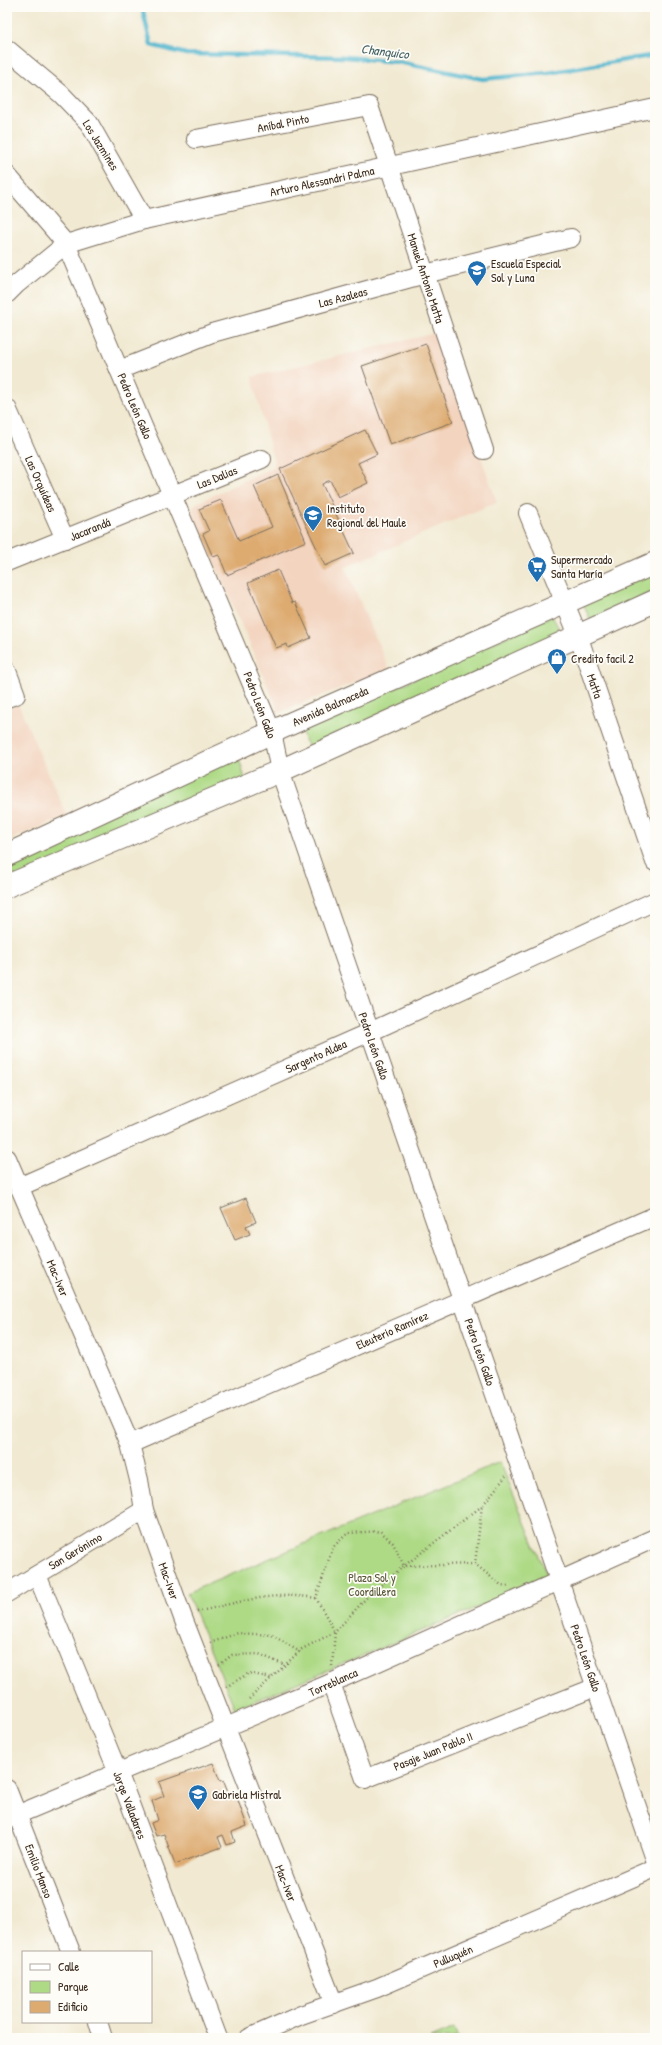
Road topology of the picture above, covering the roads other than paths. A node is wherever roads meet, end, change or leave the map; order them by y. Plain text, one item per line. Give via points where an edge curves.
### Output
1 (7, 49) edge
2 (369, 106) joint
3 (655, 108) edge
4 (196, 139) dead end
5 (389, 167) junction
6 (7, 175) edge
7 (144, 220) junction
8 (571, 238) dead end
9 (66, 244) junction
10 (425, 274) junction
11 (7, 294) edge
12 (119, 370) junction
13 (7, 408) edge
14 (484, 450) dead end
15 (262, 460) dead end
16 (172, 495) junction
17 (528, 513) dead end
18 (65, 539) junction
19 (7, 562) edge
20 (655, 563) edge
21 (655, 601) edge
22 (565, 603) junction
23 (578, 635) junction
24 (7, 671) edge
25 (11, 696) edge
26 (272, 732) junction
27 (280, 772) junction
28 (7, 855) edge
29 (655, 862) edge
30 (7, 886) edge
31 (655, 901) edge
32 (370, 1032) junction
33 (7, 1158) edge
34 (19, 1187) junction
35 (655, 1216) edge
36 (462, 1300) junction
37 (130, 1444) junction
38 (144, 1510) junction
39 (655, 1538) edge
40 (37, 1575) junction
41 (559, 1581) junction
42 (7, 1593) edge
43 (331, 1683) junction
44 (596, 1687) junction
45 (225, 1728) junction
46 (118, 1772) junction
47 (7, 1789) edge
48 (12, 1816) edge
49 (655, 1859) edge
50 (655, 1868) edge
51 (71, 1951) edge
52 (334, 2004) junction
53 (98, 2023) edge
54 (103, 2038) edge
55 (218, 2038) edge
56 (249, 2038) edge

1 - 7 street, Los Jazmines via 62,94 89,123
2 - 4 street, Aníbal Pinto
2 - 5 street, Manuel Antonio Matta
3 - 5 street, Arturo Alessandri Palma
5 - 7 street, Arturo Alessandri Palma
5 - 10 street, Manuel Antonio Matta
6 - 9 street, Pedro León Gallo
7 - 9 street, Arturo Alessandri Palma
8 - 10 street, Las Azaleas
9 - 11 street, Arturo Alessandri Palma
9 - 12 street, Pedro León Gallo
10 - 12 street, Las Azaleas via 212,333
10 - 14 street, Manuel Antonio Matta
12 - 16 street, Pedro León Gallo
13 - 18 street, Las Orquídeas
15 - 16 street, Las Dalias
16 - 18 street, Jacarandá
16 - 26 street, Pedro León Gallo
17 - 22 street, Matta
18 - 19 street, Jacarandá
20 - 22 main road, Avenida Balmaceda
21 - 23 main road
22 - 23 street, Matta
22 - 26 main road, Avenida Balmaceda
23 - 27 main road
23 - 29 street, Matta
24 - 25 street
26 - 27 street, Pedro León Gallo
26 - 28 main road, Avenida Balmaceda
27 - 30 main road
27 - 32 street, Pedro León Gallo
31 - 32 street, Sargento Aldea
32 - 34 street, Sargento Aldea
32 - 36 street, Pedro León Gallo
33 - 34 street, Mac-Iver
34 - 37 street, Mac-Iver
35 - 36 street, Eleuterio Ramírez
36 - 37 street, Eleuterio Ramírez
36 - 41 street, Pedro León Gallo
37 - 38 street, Mac-Iver
38 - 40 street, San Gerónimo
38 - 45 street, Mac-Iver
39 - 41 street, Torreblanca
40 - 42 street, San Gerónimo
40 - 46 street, Jorge Valladares
41 - 43 street, Torreblanca
41 - 44 street, Pedro León Gallo
43 - 44 street, Pasaje Juan Pablo II via 365,1778
43 - 45 street, Torreblanca
44 - 49 street, Pedro León Gallo
45 - 46 street, Torreblanca
45 - 52 street, Mac-Iver
46 - 48 street, Torreblanca
46 - 55 street, Jorge Valladares
47 - 48 street, Emilio Manso
48 - 51 street, Emilio Manso
50 - 52 street, Pulluquén via 377,1988
52 - 56 street, Pulluquén via 301,2014
53 - 54 street

